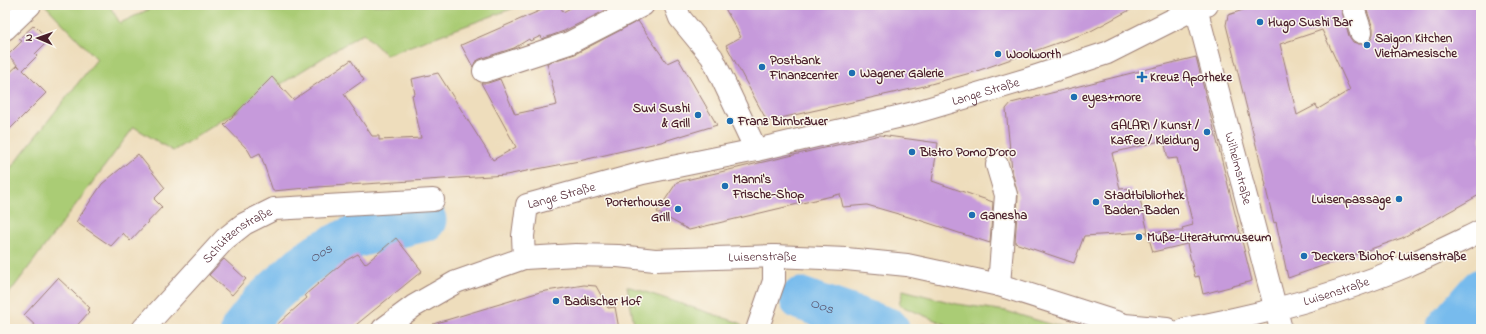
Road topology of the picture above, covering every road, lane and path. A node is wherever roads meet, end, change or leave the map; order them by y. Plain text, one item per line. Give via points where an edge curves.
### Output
1 (30, 5) edge
2 (643, 5) edge
3 (675, 5) edge
4 (1352, 5) edge
5 (1200, 6) edge
6 (5, 29) edge
7 (1361, 32) dead end
8 (484, 71) dead end
9 (756, 150) junction
10 (997, 165) dead end
11 (433, 200) dead end
12 (1481, 231) edge
13 (774, 256) junction
14 (524, 258) junction
15 (999, 285) junction
16 (1279, 320) edge
17 (143, 329) edge
18 (383, 329) edge
19 (761, 329) edge
20 (1167, 329) edge
21 (1185, 329) edge

1 - 6 street
2 - 8 street via 569,43
3 - 9 street via 680,18 712,57
4 - 7 street
5 - 9 street, Lange Straße via 1107,53 1028,79 910,114
5 - 16 street, Wilhelmstraße
9 - 14 street, Lange Straße via 643,173 527,205 523,236
10 - 15 street via 1006,195
11 - 17 street, Schützenstraße via 274,209 244,224 225,239
12 - 16 street, Luisenstraße via 1407,266 1333,293
13 - 14 street, Luisenstraße via 656,260 576,255
13 - 15 street, Luisenstraße via 907,265
13 - 19 street via 774,281 758,327
14 - 18 street via 456,282 414,306
15 - 20 street, Luisenstraße via 1125,325
16 - 21 street, Luisenstraße via 1236,320

